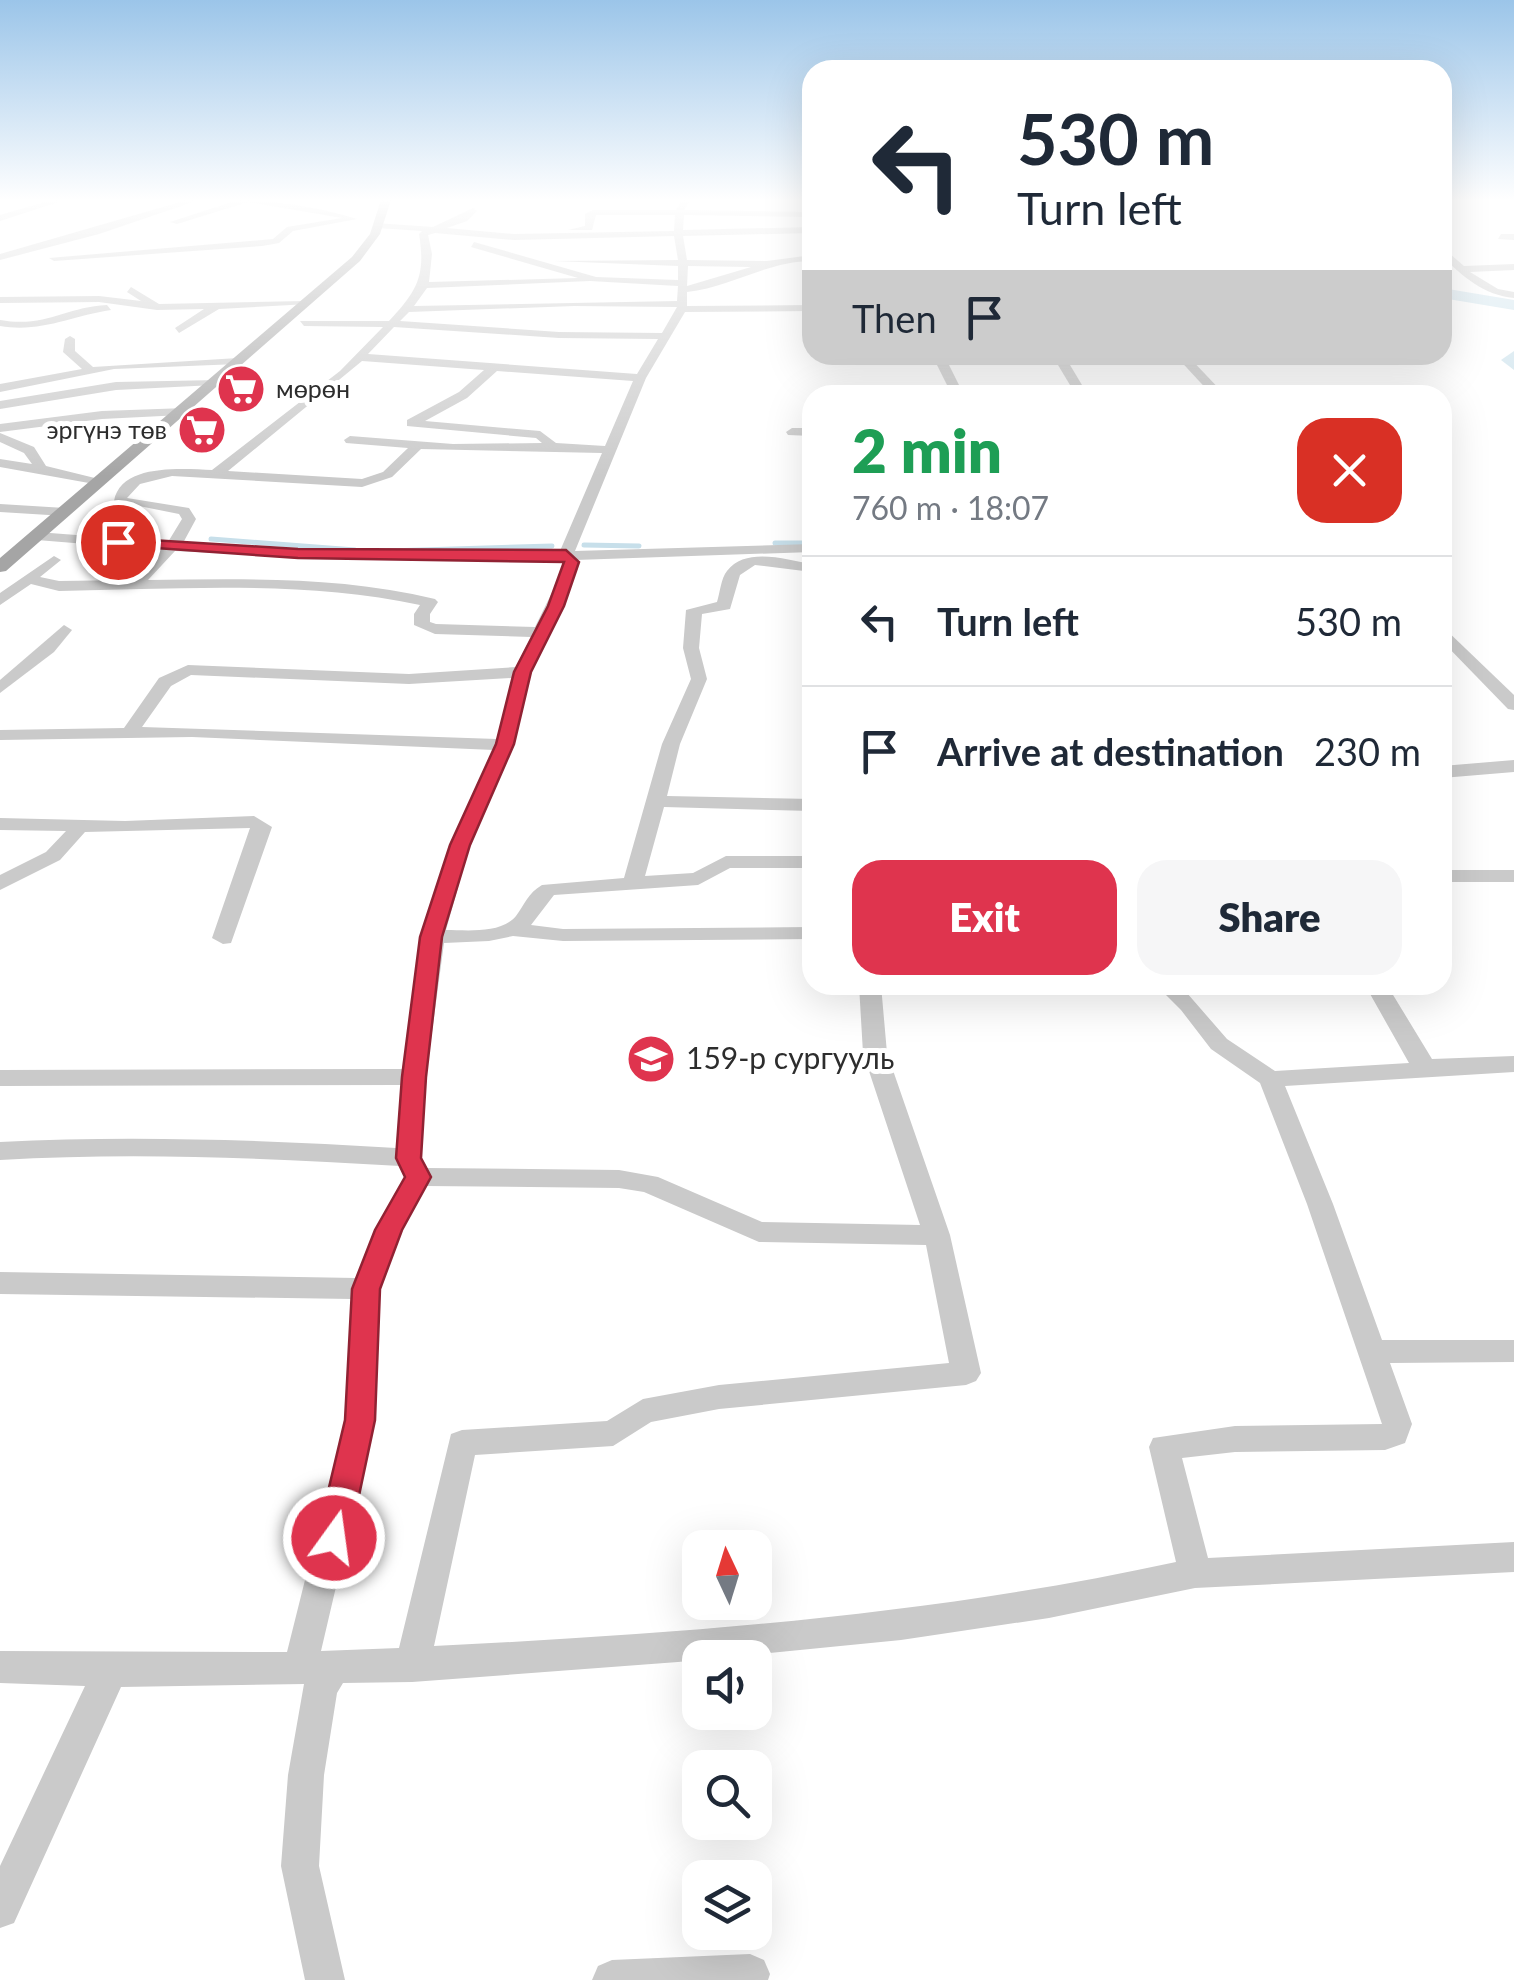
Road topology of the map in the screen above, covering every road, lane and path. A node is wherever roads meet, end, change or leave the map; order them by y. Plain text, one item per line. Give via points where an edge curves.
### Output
1 (134, 292) edge
2 (317, 292) edge
3 (416, 292) edge
4 (658, 292) edge
5 (682, 292) edge
6 (695, 292) edge
7 (682, 297) junction
8 (0, 300) edge
9 (304, 304) junction
10 (154, 306) junction
11 (216, 306) junction
12 (802, 307) edge
13 (406, 309) junction
14 (0, 323) edge
15 (304, 323) dead end
16 (390, 323) junction
17 (179, 330) dead end
18 (665, 336) junction
19 (70, 339) dead end
20 (359, 357) junction
21 (238, 362) junction
22 (1190, 365) edge
23 (492, 369) junction
24 (90, 371) junction
25 (640, 378) junction
26 (214, 382) junction
27 (1209, 385) edge
28 (0, 388) edge
29 (0, 405) edge
30 (182, 411) junction
31 (0, 428) edge
32 (792, 432) dead end
33 (802, 432) edge
34 (0, 436) edge
35 (350, 440) dead end
36 (417, 446) junction
37 (553, 447) junction
38 (611, 450) junction
39 (0, 463) edge
40 (40, 465) junction
41 (216, 474) junction
42 (100, 480) junction
43 (0, 508) edge
44 (65, 512) junction
45 (37, 536) junction
46 (174, 546) junction
47 (23, 548) junction
48 (802, 549) edge
49 (0, 551) edge
50 (566, 555) junction
51 (747, 556) junction
52 (54, 560) dead end
53 (802, 566) edge
54 (0, 568) edge
55 (32, 580) junction
56 (136, 584) junction
57 (0, 600) edge
58 (64, 630) dead end
59 (541, 632) junction
60 (1452, 641) edge
61 (522, 672) junction
62 (0, 688) edge
63 (1514, 705) edge
64 (130, 734) junction
65 (0, 736) edge
66 (505, 744) junction
67 (1514, 766) edge
68 (1452, 771) edge
69 (656, 801) junction
70 (802, 805) edge
71 (0, 824) edge
72 (80, 825) junction
73 (802, 862) edge
74 (1452, 876) edge
75 (1514, 876) edge
76 (0, 884) edge
77 (633, 884) junction
78 (511, 929) junction
79 (802, 933) edge
80 (431, 937) junction
81 (224, 938) dead end
82 (871, 995) edge
83 (1178, 995) edge
84 (1382, 995) edge
85 (1514, 1064) edge
86 (1421, 1067) junction
87 (414, 1077) junction
88 (0, 1078) edge
89 (1270, 1079) junction
90 (0, 1151) edge
91 (413, 1167) junction
92 (937, 1235) junction
93 (0, 1283) edge
94 (366, 1289) junction
95 (1514, 1351) edge
96 (1370, 1352) junction
97 (1514, 1556) edge
98 (1195, 1573) junction
99 (412, 1666) junction
100 (0, 1668) edge
101 (316, 1669) junction
102 (110, 1672) junction
103 (0, 1909) edge
104 (750, 1974) dead end
105 (324, 1980) edge
106 (612, 1980) edge

1 - 10 street
2 - 9 main road
3 - 13 street
4 - 7 street
5 - 7 street
6 - 7 street
7 - 12 street
7 - 13 street
7 - 18 street
8 - 10 street
9 - 11 street
9 - 21 main road
10 - 11 street
10 - 14 street via 93,308 36,329
11 - 17 street
13 - 16 street
15 - 16 street
16 - 18 street
16 - 20 street
18 - 25 street
19 - 24 street via 68,352
20 - 23 street
20 - 41 street
21 - 24 street
21 - 26 main road
22 - 27 street
23 - 25 street
23 - 37 street via 464,395 411,423 540,435
24 - 28 street
25 - 38 street
26 - 29 street via 138,383
26 - 30 main road
30 - 31 street
30 - 42 main road
32 - 33 street
34 - 40 street via 29,450
35 - 36 street
36 - 37 street
36 - 41 street via 398,471 362,483
37 - 38 street
38 - 50 street
39 - 40 street
40 - 42 street via 62,477
41 - 46 street via 146,476 120,497 188,514
42 - 44 main road
43 - 44 street
44 - 45 main road
45 - 46 street
45 - 47 main road
46 - 50 street via 363,556
46 - 56 street
47 - 49 street
47 - 54 main road
48 - 51 street
50 - 51 street
50 - 59 street via 571,568
51 - 53 street
51 - 69 street via 733,574 724,606 694,610 691,648 699,679
52 - 55 street
55 - 56 street
55 - 57 street
56 - 59 street via 372,590 430,602 422,625 434,629
58 - 62 street
59 - 61 street
60 - 63 street
61 - 64 street via 410,679 188,670 164,682
61 - 66 street
64 - 65 street
64 - 66 street
66 - 80 street via 460,845
67 - 68 street
69 - 70 street
69 - 77 street
71 - 72 street
72 - 76 street via 53,860
72 - 81 street via 262,826
73 - 77 street via 726,862 698,879
74 - 75 street
77 - 78 street via 549,889
78 - 79 street via 563,936
78 - 80 street
80 - 87 street
82 - 92 street via 876,1052
83 - 89 street via 1218,1044
84 - 86 street
85 - 86 street
86 - 89 street
87 - 88 street
87 - 91 street
89 - 96 street
90 - 91 street via 240,1147
91 - 92 street via 649,1184 759,1232
91 - 94 street
92 - 99 street via 966,1373 718,1396 643,1411 614,1433 462,1443
93 - 94 street
94 - 101 street via 357,1436
95 - 96 street
96 - 98 street via 1398,1424 1390,1436 1164,1447
97 - 98 street
98 - 99 street via 1010,1608 736,1642
99 - 101 street
100 - 102 street
101 - 102 street
101 - 105 street via 320,1688 300,1866
102 - 103 street
104 - 106 street

